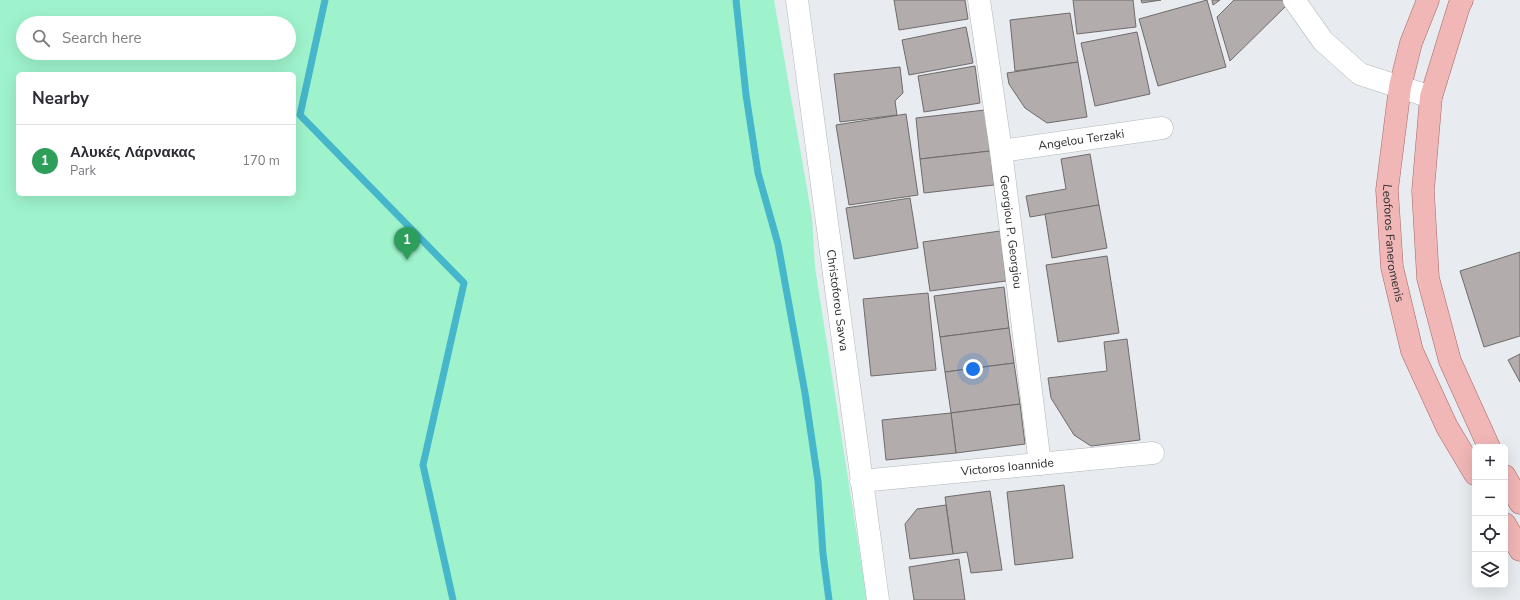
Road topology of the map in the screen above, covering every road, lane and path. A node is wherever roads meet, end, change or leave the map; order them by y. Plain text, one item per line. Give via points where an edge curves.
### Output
1 (797, 0) edge
2 (979, 0) edge
3 (1294, 0) edge
4 (1428, 0) edge
5 (1462, 0) edge
6 (1400, 87) junction
7 (1431, 98) junction
8 (1162, 128) dead end
9 (1001, 151) junction
10 (1488, 444) edge
11 (1153, 453) dead end
12 (1040, 464) junction
13 (1472, 469) edge
14 (1507, 480) edge
15 (861, 481) junction
16 (1520, 503) edge
17 (878, 600) edge

1 - 15 street, Christoforou Savva
2 - 9 street, Georgiou P. Georgiou
3 - 6 street via 1323,41 1360,74
4 - 6 main road, Leoforos Faneromenis via 1411,44
5 - 7 main road
6 - 7 street
6 - 13 main road, Leoforos Faneromenis via 1387,190 1392,267 1412,351 1447,427
7 - 10 main road via 1423,191 1428,278 1450,361
8 - 9 street, Angelou Terzaki
9 - 12 street, Georgiou P. Georgiou
11 - 12 street, Victoros Ioannide
12 - 15 street, Victoros Ioannide
14 - 16 main road
15 - 17 street, Christoforou Savva

